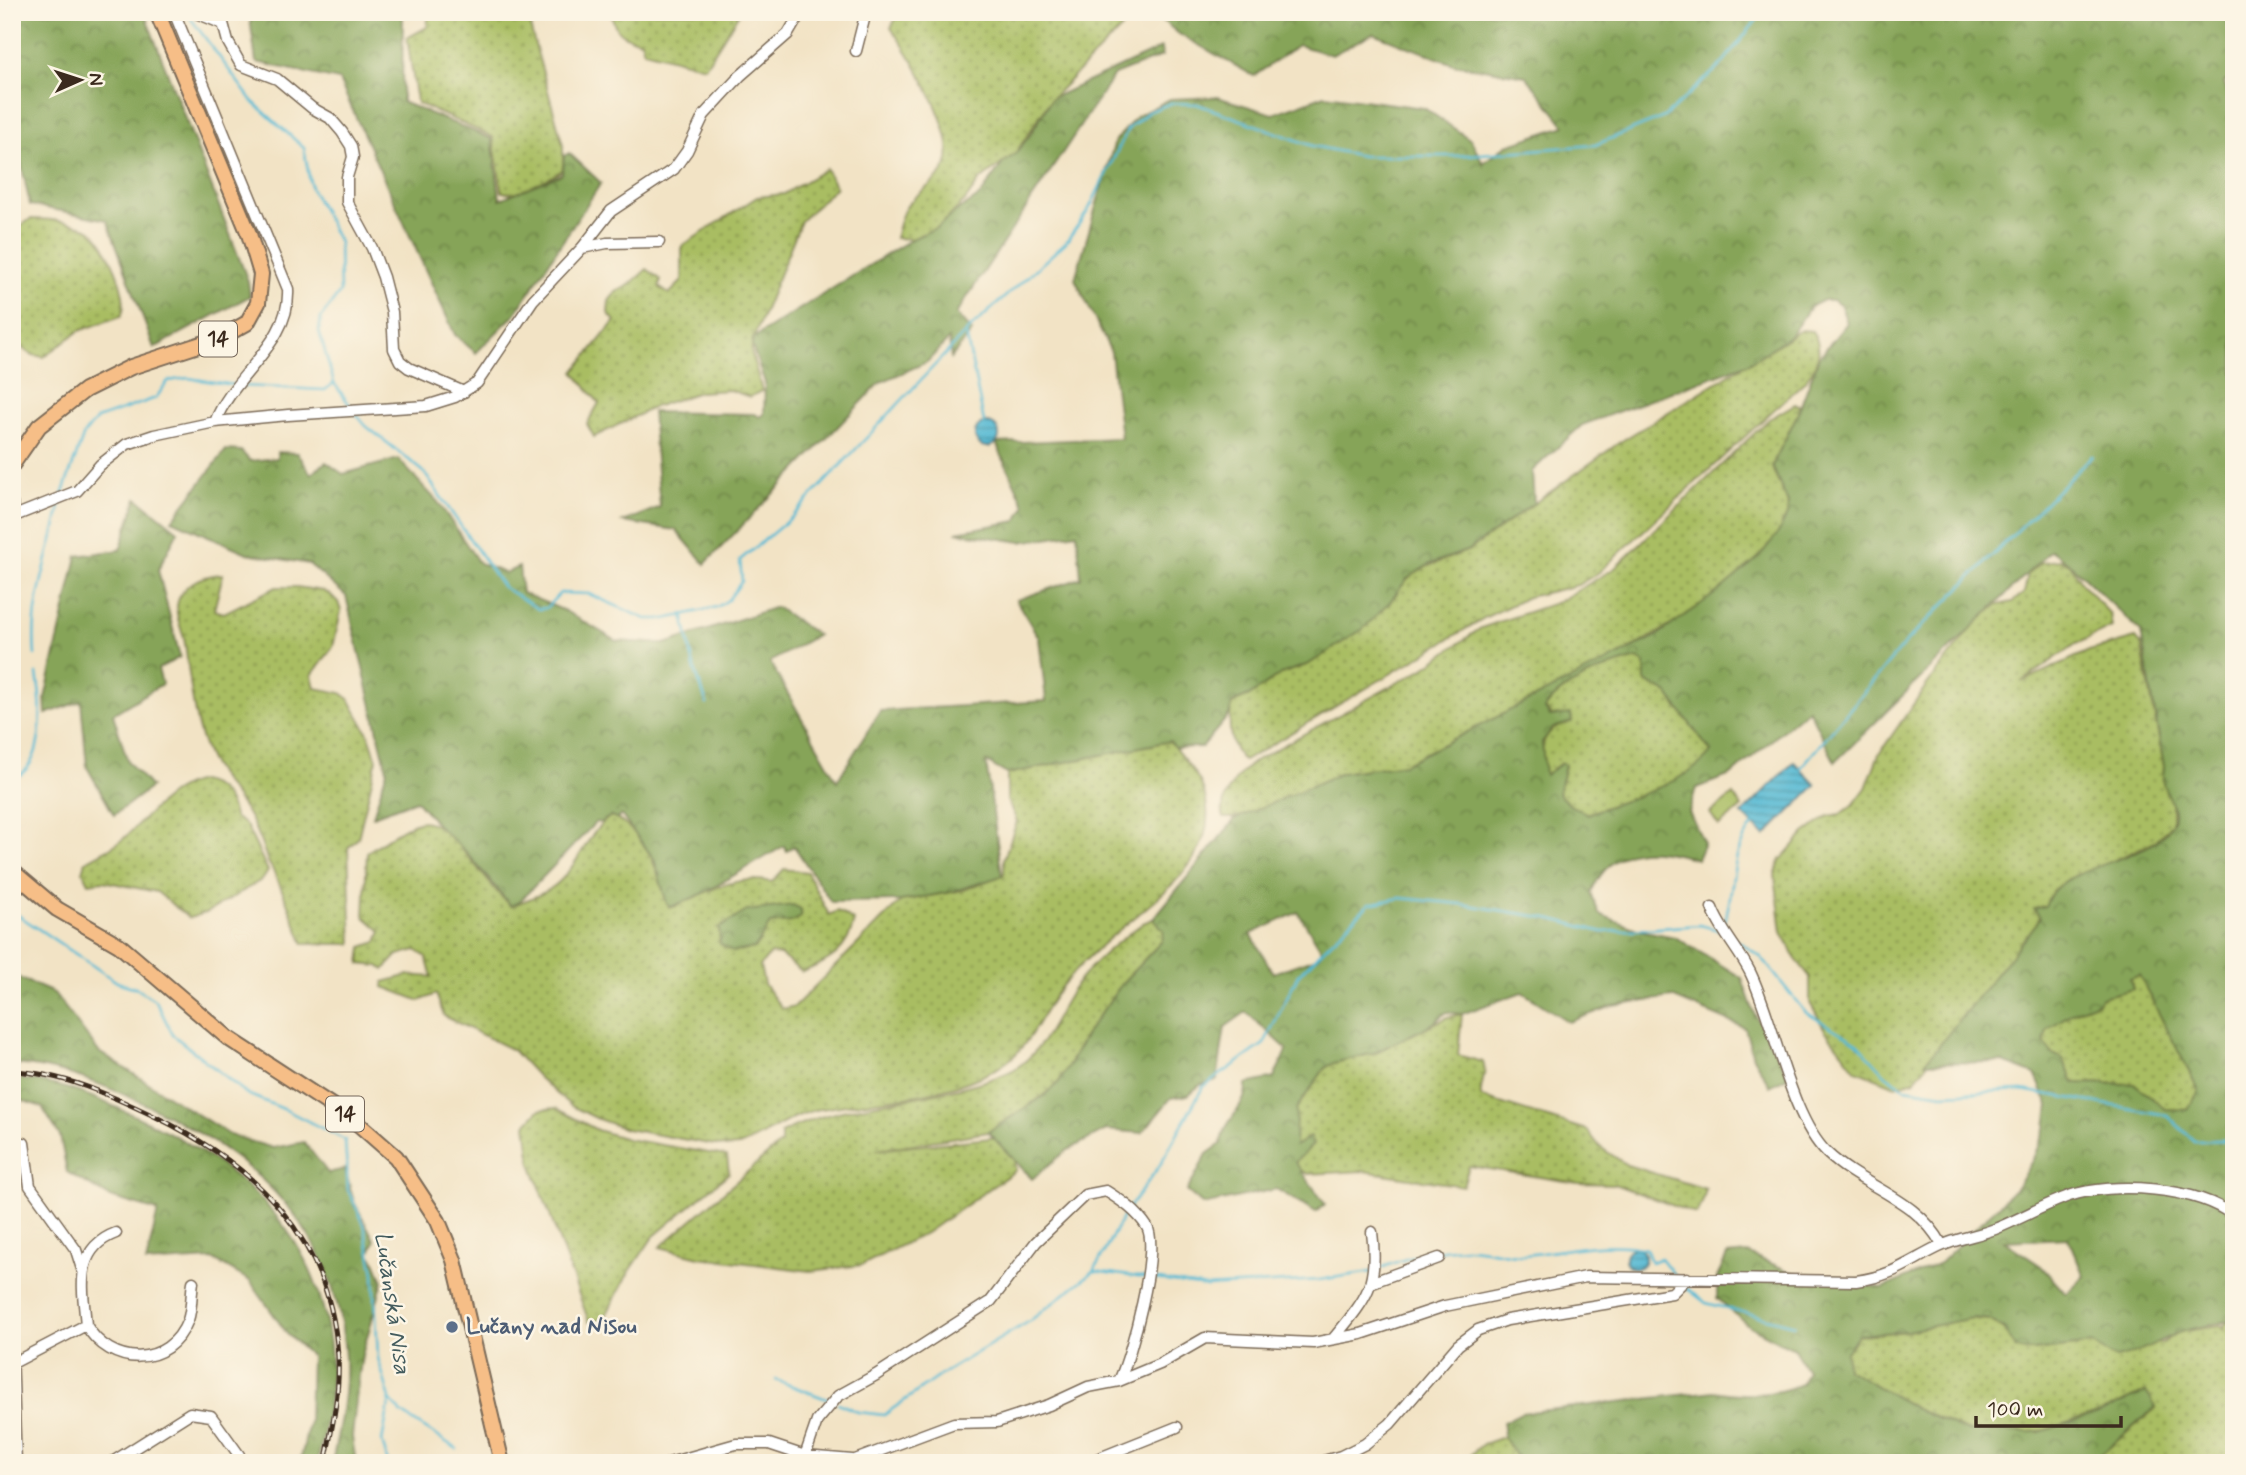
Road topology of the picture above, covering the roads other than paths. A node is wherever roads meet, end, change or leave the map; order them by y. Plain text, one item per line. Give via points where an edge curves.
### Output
1 (157, 12) edge
2 (174, 12) edge
3 (194, 12) edge
4 (801, 12) edge
5 (866, 12) edge
6 (220, 18) edge
7 (856, 51) dead end
8 (659, 242) dead end
9 (582, 248) junction
10 (464, 392) junction
11 (215, 422) junction
12 (12, 465) edge
13 (12, 503) edge
14 (13, 516) edge
15 (12, 872) edge
16 (1712, 908) dead end
17 (24, 1143) dead end
18 (2234, 1216) edge
19 (1372, 1232) dead end
20 (116, 1233) dead end
21 (1942, 1245) junction
22 (1438, 1258) dead end
23 (82, 1269) junction
24 (1687, 1278) junction
25 (193, 1282) dead end
26 (1373, 1282) junction
27 (86, 1325) junction
28 (1332, 1339) junction
29 (13, 1358) edge
30 (1119, 1381) junction
31 (1177, 1427) dead end
32 (239, 1455) dead end
33 (805, 1459) edge
34 (850, 1461) edge
35 (16, 1463) edge
36 (111, 1463) edge
37 (502, 1463) edge
38 (669, 1463) edge
39 (1087, 1463) edge
40 (1317, 1463) edge

1 - 12 main road, 14 via 253,245 261,274 258,303 247,323 220,338 131,367 85,390 39,426
2 - 11 street via 288,289 289,307 282,324 242,376
3 - 6 street
4 - 9 street via 788,34 704,115 674,169 611,211
5 - 7 street
6 - 10 street via 241,65 277,79 330,118 351,146 347,202 383,277 392,312 394,349 409,368
8 - 9 street
9 - 10 street via 533,300 477,383
10 - 11 street via 426,406
11 - 14 street via 127,444 77,491
13 - 14 street
15 - 37 main road, 14 via 57,909 119,946 228,1038 355,1121 396,1157 438,1221 454,1260
16 - 21 street via 1750,973 1808,1128 1826,1152 1916,1212
17 - 23 street via 30,1186 76,1250
18 - 21 street via 2218,1204 2171,1191 2129,1188 2071,1195 1993,1230
19 - 26 street
20 - 23 street via 94,1248
21 - 24 street via 1885,1277 1856,1281
22 - 26 street
23 - 27 street
24 - 28 street via 1586,1277 1445,1306
24 - 40 street via 1672,1293 1507,1320 1478,1330 1458,1345 1390,1424 1365,1444
25 - 27 street via 188,1320 173,1342 153,1353 138,1358 119,1355 96,1342
26 - 28 street
27 - 29 street
28 - 30 street via 1312,1343 1205,1338
29 - 35 street
30 - 33 street via 1130,1358 1151,1250 1148,1229 1129,1206 1106,1191 1085,1195 1036,1242 991,1301 827,1405
30 - 34 street via 1088,1387 997,1422 954,1423
31 - 39 street
32 - 36 street via 211,1416 190,1413
33 - 34 street
33 - 38 street via 769,1444 736,1444

